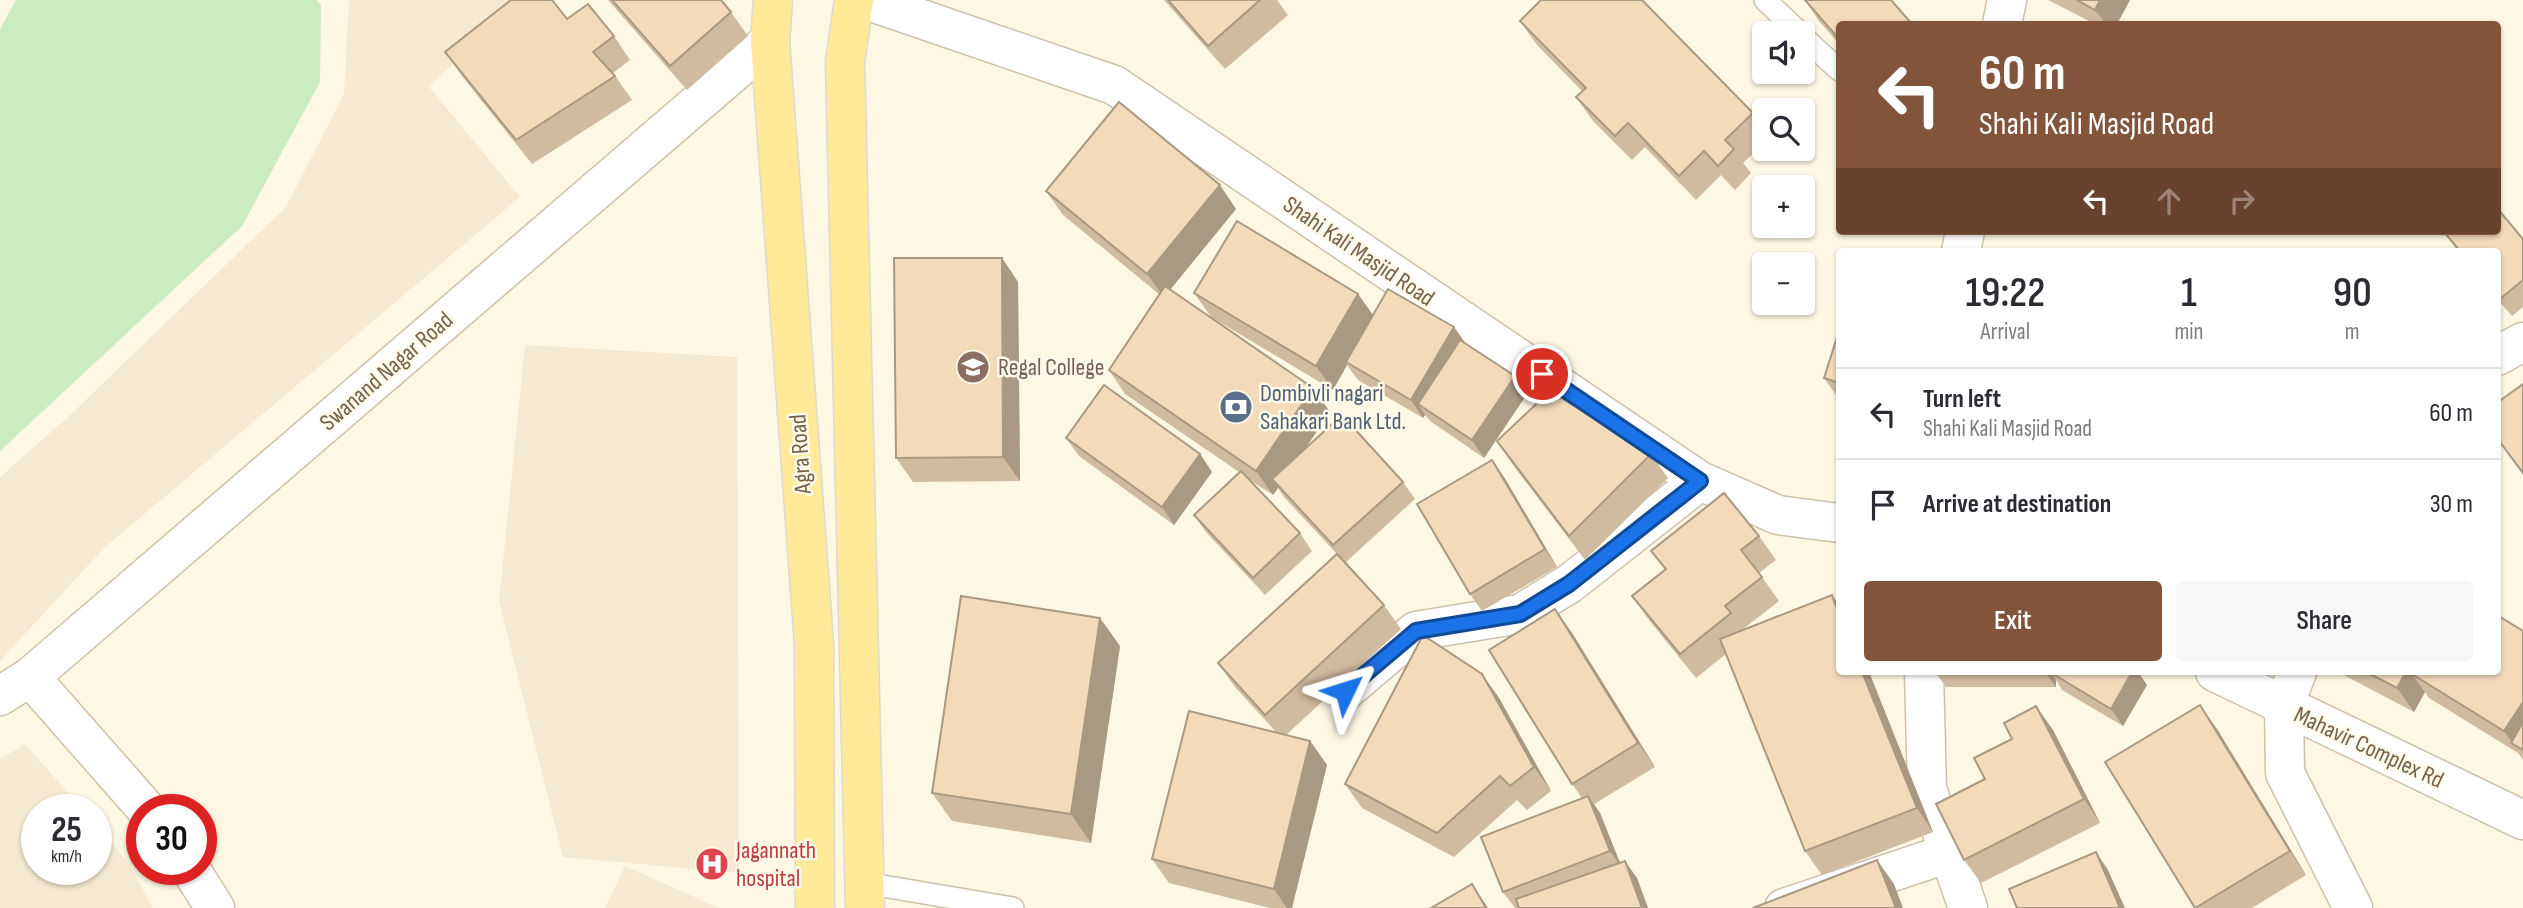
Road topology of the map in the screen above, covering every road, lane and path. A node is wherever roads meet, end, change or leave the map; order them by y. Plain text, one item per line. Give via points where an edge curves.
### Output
1 (773, 0) edge
2 (854, 0) edge
3 (866, 0) edge
4 (1765, 0) edge
5 (2007, 0) edge
6 (1787, 21) edge
7 (2003, 21) edge
8 (770, 41) junction
9 (1815, 47) edge
10 (1836, 67) edge
11 (2523, 342) edge
12 (2501, 354) edge
13 (1700, 481) junction
14 (1836, 523) edge
15 (1924, 675) edge
16 (2228, 675) edge
17 (15, 687) edge
18 (2291, 689) edge
19 (1345, 691) dead end
20 (130, 794) edge
21 (2523, 820) edge
22 (1949, 853) junction
23 (200, 885) edge
24 (865, 896) edge
25 (215, 908) edge
26 (814, 908) edge
27 (1013, 908) edge
28 (1784, 908) edge
29 (1968, 908) edge
30 (2353, 908) edge

1 - 8 main road, Agra Road
2 - 24 main road via 845,62
3 - 13 street, Shahi Kali Masjid Road via 1114,85
4 - 6 lane
5 - 7 street
8 - 17 street, Swanand Nagar Road
8 - 26 main road, Agra Road via 814,644
9 - 10 lane
11 - 12 street
13 - 14 street, Shahi Kali Masjid Road via 1778,514
13 - 19 street via 1569,584 1520,614 1416,631
15 - 22 street via 1927,789
16 - 18 street, Mahavir Complex Rd
17 - 20 street
18 - 21 street, Mahavir Complex Rd
18 - 30 street via 2285,773
22 - 28 street
22 - 29 street
23 - 25 street
24 - 27 lane

